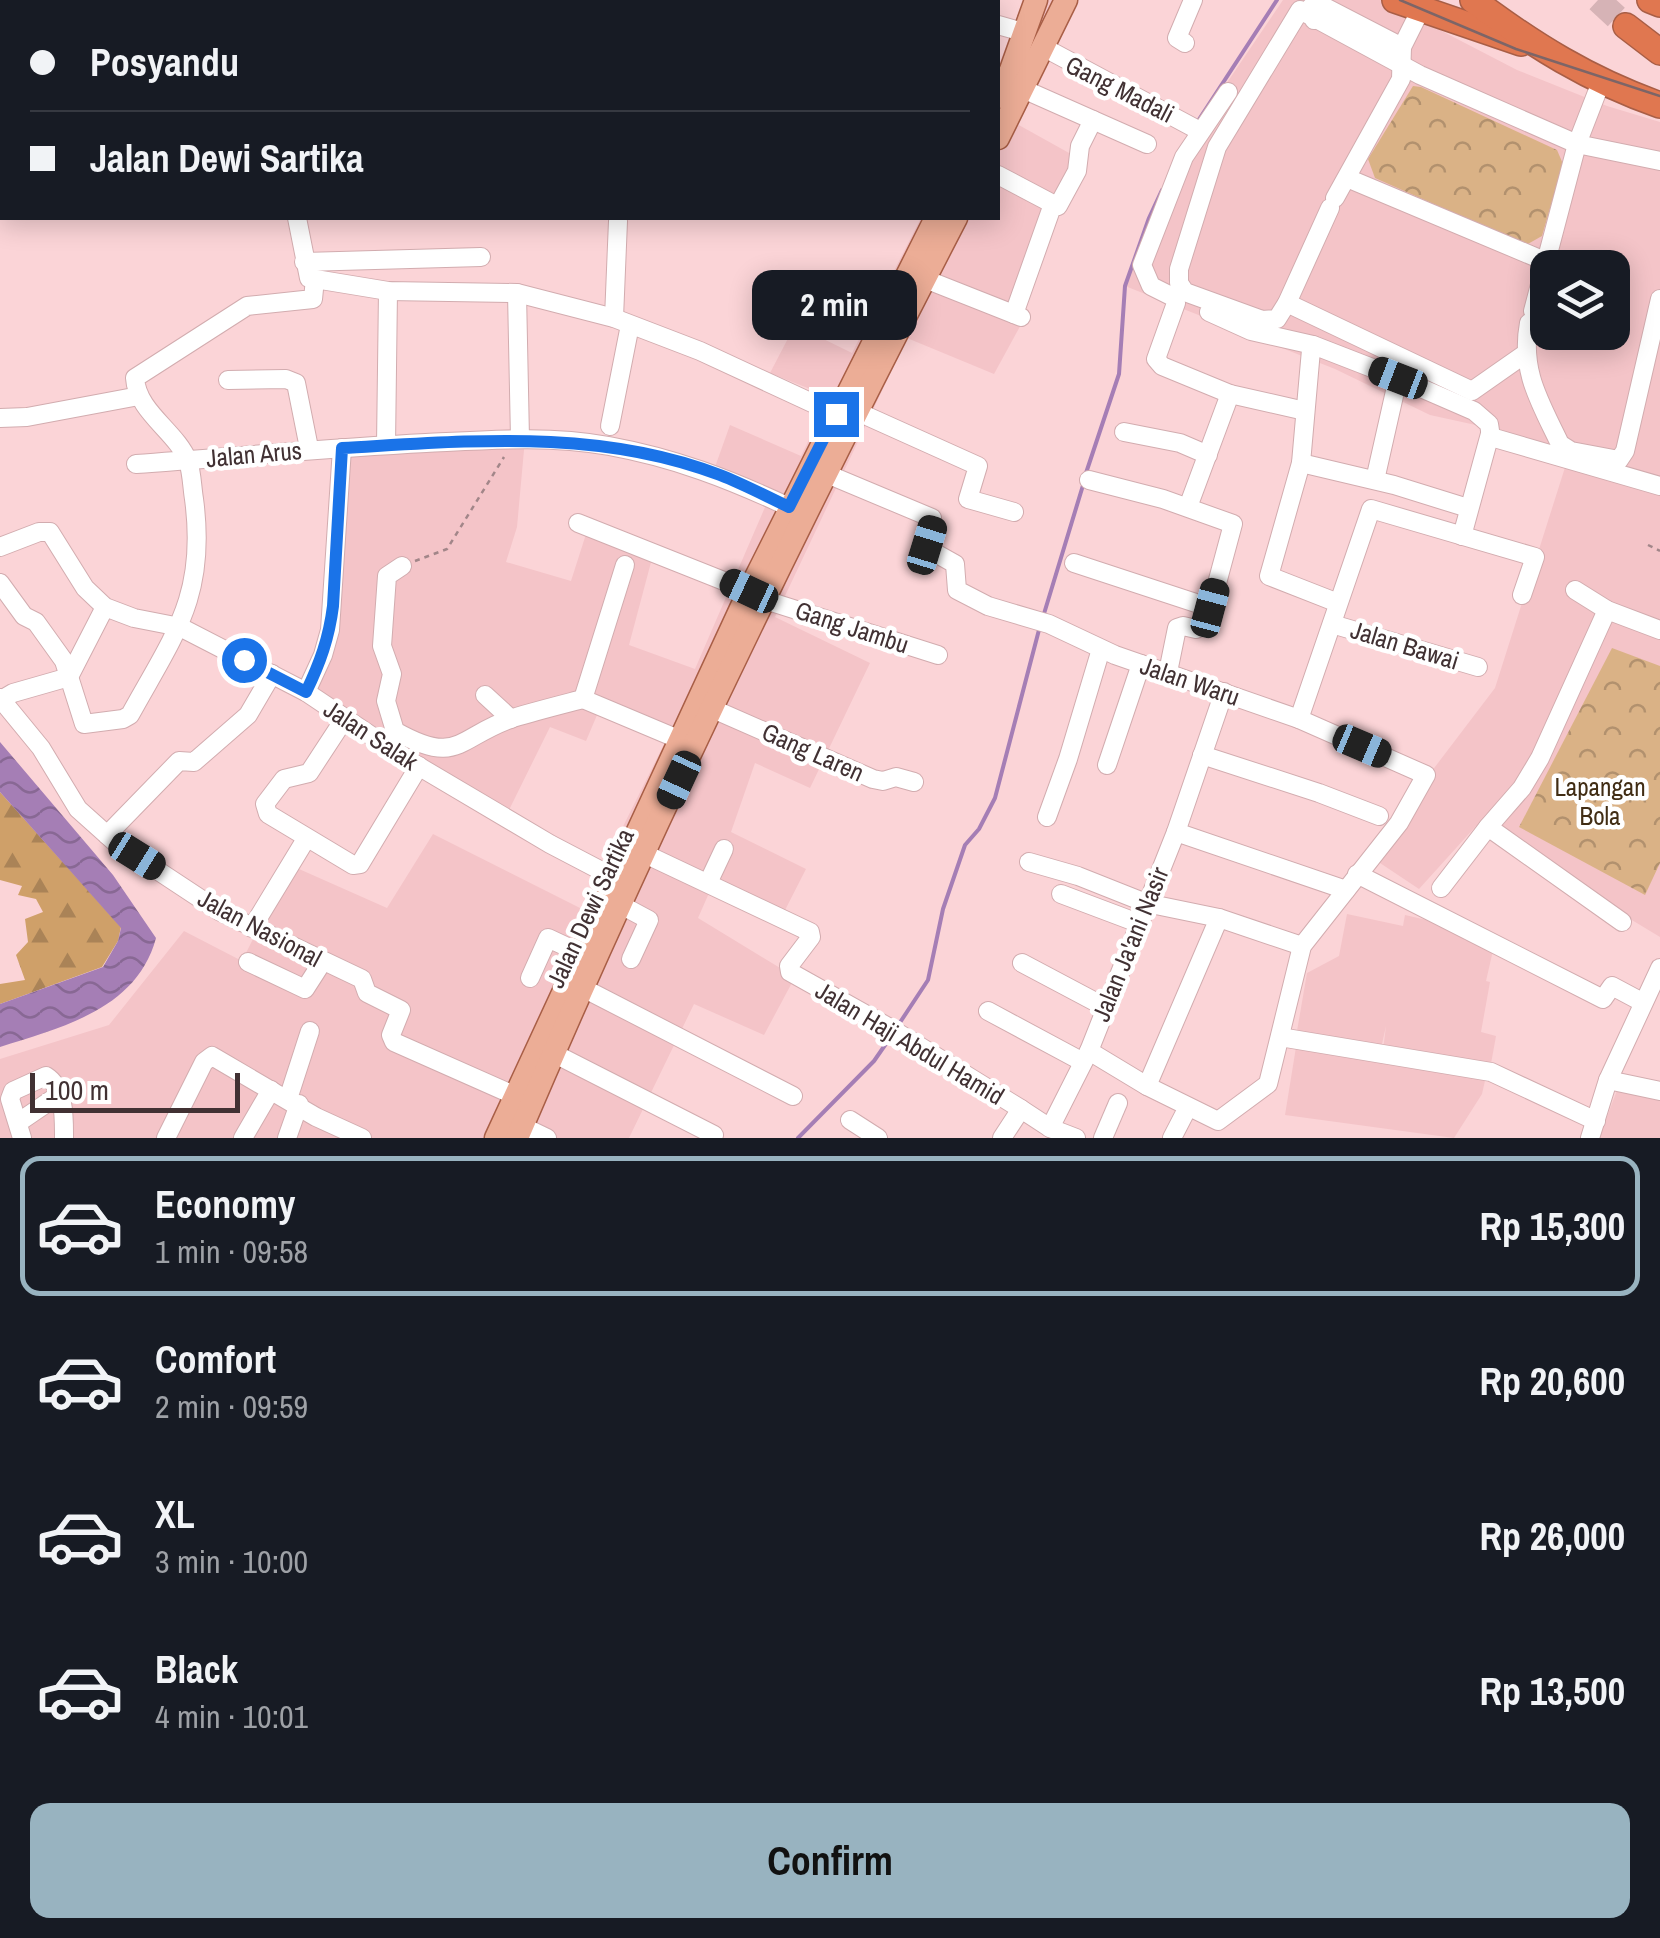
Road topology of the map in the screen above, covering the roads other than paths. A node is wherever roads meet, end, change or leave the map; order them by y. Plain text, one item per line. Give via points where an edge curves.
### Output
1 (1036, 0) edge
2 (1066, 0) edge
3 (1193, 0) edge
4 (1395, 0) edge
5 (1473, 0) edge
6 (1650, 0) edge
7 (1660, 4) edge
8 (1421, 9) junction
9 (1000, 26) edge
10 (1626, 26) tunnel mouth
11 (1023, 32) junction
12 (1186, 43) dead end
13 (1044, 47) junction
14 (1536, 47) junction
15 (1657, 51) edge
16 (1401, 56) junction
17 (1601, 82) junction
18 (1023, 89) junction
19 (1228, 92) dead end
20 (1660, 92) edge
21 (1000, 93) edge
22 (1660, 105) edge
23 (1093, 120) junction
24 (1195, 128) dead end
25 (1000, 134) edge
26 (1148, 144) dead end
27 (1578, 144) junction
28 (1660, 162) edge
29 (1000, 176) edge
30 (1347, 178) junction
31 (1053, 204) junction
32 (297, 220) edge
33 (935, 220) edge
34 (955, 220) edge
35 (618, 221) dead end
36 (1550, 250) edge
37 (1530, 255) edge
38 (480, 257) dead end
39 (310, 271) junction
40 (925, 279) junction
41 (388, 290) junction
42 (517, 292) junction
43 (1174, 296) junction
44 (1660, 300) edge
45 (1287, 303) junction
46 (622, 321) junction
47 (1530, 323) edge
48 (1312, 345) junction
49 (1525, 354) junction
50 (1398, 378) junction
51 (228, 380) dead end
52 (1230, 394) junction
53 (139, 396) junction
54 (1305, 412) junction
55 (847, 413) junction
56 (0, 418) edge
57 (610, 426) dead end
58 (1124, 432) dead end
59 (1490, 434) junction
60 (518, 439) junction
61 (386, 445) junction
62 (309, 448) junction
63 (342, 448) junction
64 (1208, 454) junction
65 (188, 460) junction
66 (1301, 463) junction
67 (136, 464) dead end
68 (827, 474) junction
69 (1088, 480) dead end
70 (1375, 480) junction
71 (1660, 486) edge
72 (789, 507) junction
73 (1188, 507) junction
74 (1468, 508) junction
75 (1014, 512) dead end
76 (578, 523) dead end
77 (1462, 536) junction
78 (0, 547) edge
79 (1074, 564) dead end
80 (402, 566) road end
81 (625, 566) dead end
82 (0, 583) edge
83 (1575, 590) dead end
84 (757, 595) junction
85 (1522, 595) dead end
86 (1338, 604) junction
87 (105, 607) junction
88 (1210, 608) junction
89 (1607, 610) junction
90 (1332, 624) junction
91 (180, 627) junction
92 (1660, 630) edge
93 (1101, 649) junction
94 (938, 655) dead end
95 (1141, 664) junction
96 (1478, 668) dead end
97 (1168, 672) junction
98 (272, 674) junction
99 (69, 677) junction
100 (306, 692) junction
101 (1224, 692) junction
102 (485, 694) dead end
103 (0, 699) edge
104 (583, 699) junction
105 (713, 709) junction
106 (345, 718) junction
107 (511, 718) junction
108 (1299, 719) junction
109 (687, 743) junction
110 (1202, 756) junction
111 (1107, 765) dead end
112 (419, 766) junction
113 (914, 782) dead end
114 (1379, 816) dead end
115 (1047, 817) dead end
116 (1488, 826) junction
117 (1176, 832) junction
118 (107, 835) junction
119 (306, 839) junction
120 (724, 848) dead end
121 (645, 854) junction
122 (1030, 862) dead end
123 (615, 878) junction
124 (1352, 882) junction
125 (708, 883) junction
126 (1442, 888) dead end
127 (1061, 894) dead end
128 (1146, 903) junction
129 (621, 905) junction
130 (1219, 918) junction
131 (1622, 922) dead end
132 (1138, 923) junction
133 (252, 928) junction
134 (1302, 946) junction
135 (580, 953) junction
136 (631, 958) dead end
137 (323, 961) junction
138 (248, 962) dead end
139 (1022, 963) dead end
140 (1660, 968) edge
141 (530, 978) dead end
142 (583, 988) junction
143 (1642, 1002) junction
144 (1104, 1008) junction
145 (988, 1011) dead end
146 (310, 1031) dead end
147 (1280, 1037) junction
148 (555, 1054) junction
149 (1086, 1056) junction
150 (1608, 1080) junction
151 (1148, 1086) junction
152 (1660, 1091) edge
153 (60, 1094) junction
154 (793, 1096) dead end
155 (286, 1098) junction
156 (523, 1100) junction
157 (1118, 1103) dead end
158 (1188, 1106) junction
159 (1021, 1110) junction
160 (850, 1120) dead end
161 (1050, 1128) junction
162 (1222, 1129) edge
163 (21, 1130) edge
164 (1593, 1130) edge
165 (64, 1131) edge
166 (519, 1132) edge
167 (714, 1135) dead end
168 (46, 1138) edge
169 (166, 1138) edge
170 (243, 1138) edge
171 (287, 1138) edge
172 (362, 1138) edge
173 (496, 1138) edge
174 (547, 1138) edge
175 (878, 1138) edge
176 (1002, 1138) edge
177 (1076, 1138) edge
178 (1103, 1138) edge
179 (1172, 1138) edge

1 - 11 main road
2 - 13 main road
3 - 12 street via 1177,38
4 - 8 highway
5 - 14 highway
6 - 7 highway
8 - 14 highway
8 - 16 street
9 - 11 street
10 - 15 highway
11 - 21 main road
13 - 18 main road
13 - 24 street, Gang Madali
14 - 17 highway
14 - 20 street
16 - 27 street
16 - 30 street via 1400,79
16 - 45 street via 1300,10 1216,147 1179,283 1184,292 1262,320 1276,320
17 - 22 highway
17 - 27 street
18 - 23 street
18 - 25 main road
19 - 43 street via 1184,157 1142,265 1152,286
23 - 26 street
23 - 31 street via 1080,146 1078,171 1058,206
27 - 28 street
27 - 36 street
29 - 31 street
30 - 37 street
30 - 45 street
31 - 40 street via 1018,316
32 - 39 street
33 - 55 main road, Jalan Dewi Sartika
34 - 40 main road, Jalan Dewi Sartika
35 - 46 street
38 - 39 street
39 - 41 street
39 - 53 street via 314,299 247,306 139,374
40 - 55 main road, Jalan Dewi Sartika
41 - 42 street
41 - 61 street
42 - 46 street
42 - 60 street
43 - 48 street via 1250,331
43 - 52 street via 1156,359
44 - 49 street via 1620,460 1560,444
45 - 49 street via 1472,390
46 - 55 street
46 - 57 street
47 - 49 street
48 - 50 street
48 - 54 street
50 - 59 street via 1474,411
50 - 70 street
51 - 62 street via 296,383
52 - 54 street
52 - 64 street
53 - 56 street
53 - 65 street, Jalan Arus
54 - 66 street
55 - 68 main road, Jalan Dewi Sartika
55 - 72 main road, Jalan Dewi Sartika
55 - 75 street via 978,466 968,498
58 - 64 street
59 - 71 street
59 - 74 street
60 - 61 street, Jalan Arus
60 - 72 street, Jalan Arus via 664,458
61 - 63 street, Jalan Arus
62 - 63 street, Jalan Arus
62 - 65 street, Jalan Arus
63 - 100 street via 330,630
64 - 73 street
65 - 67 street
65 - 91 street, Jalan Arus via 195,566
66 - 70 street
66 - 86 street via 1269,576
68 - 84 main road, Jalan Dewi Sartika
68 - 93 street, Jalan Waru via 932,517 927,545 955,564 954,587
69 - 73 street
70 - 74 street
72 - 84 main road, Jalan Dewi Sartika
73 - 88 street via 1233,524
74 - 77 street
76 - 84 street, Gang Jambu
77 - 85 street via 1535,557
77 - 86 street via 1371,509
78 - 87 street via 50,532
79 - 88 street
80 - 107 street via 387,576 384,593 382,646 392,674 386,701 394,731 446,748
81 - 104 street
82 - 99 street via 36,622
83 - 89 street
84 - 94 street, Gang Jambu
84 - 105 main road, Jalan Dewi Sartika
84 - 109 main road, Jalan Dewi Sartika
86 - 90 street
87 - 91 street, Jalan Salak
87 - 99 street
88 - 97 street via 1202,628 1177,628
89 - 92 street
89 - 116 street via 1540,758
90 - 96 street, Jalan Bawai
90 - 108 street
91 - 98 street, Jalan Salak
91 - 99 street, Jalan Arus via 130,715 84,724
93 - 95 street, Jalan Waru
93 - 115 street
95 - 97 street, Jalan Waru
95 - 111 street
97 - 101 street, Jalan Waru
98 - 100 street, Jalan Salak
98 - 118 street via 238,727 194,762 179,761
99 - 103 street
100 - 106 street, Jalan Salak
101 - 108 street, Jalan Waru
101 - 110 street, Jalan Ja'ani Nasir
102 - 107 street
103 - 118 street, Jalan Nasional via 41,748 78,810
104 - 107 street
104 - 109 street
105 - 109 main road, Jalan Dewi Sartika
105 - 113 street, Gang Laren via 872,779
106 - 112 street, Jalan Salak
106 - 119 street via 309,773 284,779 265,804 268,814
108 - 124 street, Jalan Waru via 1426,775 1399,823
109 - 121 main road, Jalan Dewi Sartika
109 - 123 main road, Jalan Dewi Sartika
110 - 114 street
110 - 117 street, Jalan Ja'ani Nasir
112 - 119 street via 360,864
112 - 123 street, Jalan Salak
116 - 126 street
116 - 131 street
117 - 124 street
117 - 128 street, Jalan Ja'ani Nasir
118 - 133 street, Jalan Nasional
119 - 133 street
120 - 125 street
121 - 125 street, Jalan Haji Abdul Hamid
121 - 129 main road, Jalan Dewi Sartika
122 - 128 street
123 - 135 main road, Jalan Dewi Sartika
124 - 134 street
124 - 143 street via 1602,999 1612,986
125 - 159 street, Jalan Haji Abdul Hamid via 810,932 790,972
127 - 132 street
128 - 130 street
128 - 132 street, Jalan Ja'ani Nasir
129 - 136 street via 649,920
129 - 142 main road, Jalan Dewi Sartika
130 - 134 street
130 - 151 street
132 - 144 street, Jalan Ja'ani Nasir
133 - 137 street, Jalan Nasional
134 - 147 street
135 - 141 street via 548,938
135 - 156 main road, Jalan Dewi Sartika
137 - 138 street via 305,989
137 - 156 street, Jalan Nasional via 362,979 367,993 401,1010 394,1042
139 - 144 street
140 - 143 street
142 - 148 main road, Jalan Dewi Sartika
142 - 154 street
143 - 150 street
144 - 149 street, Jalan Ja'ani Nasir
145 - 149 street
146 - 155 street
147 - 162 street via 1268,1084
147 - 164 street via 1352,1041 1491,1072
148 - 156 main road, Jalan Dewi Sartika
148 - 167 street
149 - 151 street
149 - 161 street, Jalan Ja'ani Nasir
150 - 152 street
150 - 164 street
151 - 158 street
153 - 163 street
153 - 163 street via 46,1076 13,1091
153 - 165 street
155 - 169 street via 209,1056
155 - 170 street
155 - 171 street
155 - 172 street
156 - 166 main road, Jalan Dewi Sartika
156 - 173 main road, Jalan Dewi Sartika
157 - 178 street
158 - 162 street
158 - 179 street
159 - 161 street
159 - 176 street
160 - 175 street
161 - 177 street
165 - 168 street
166 - 174 street

